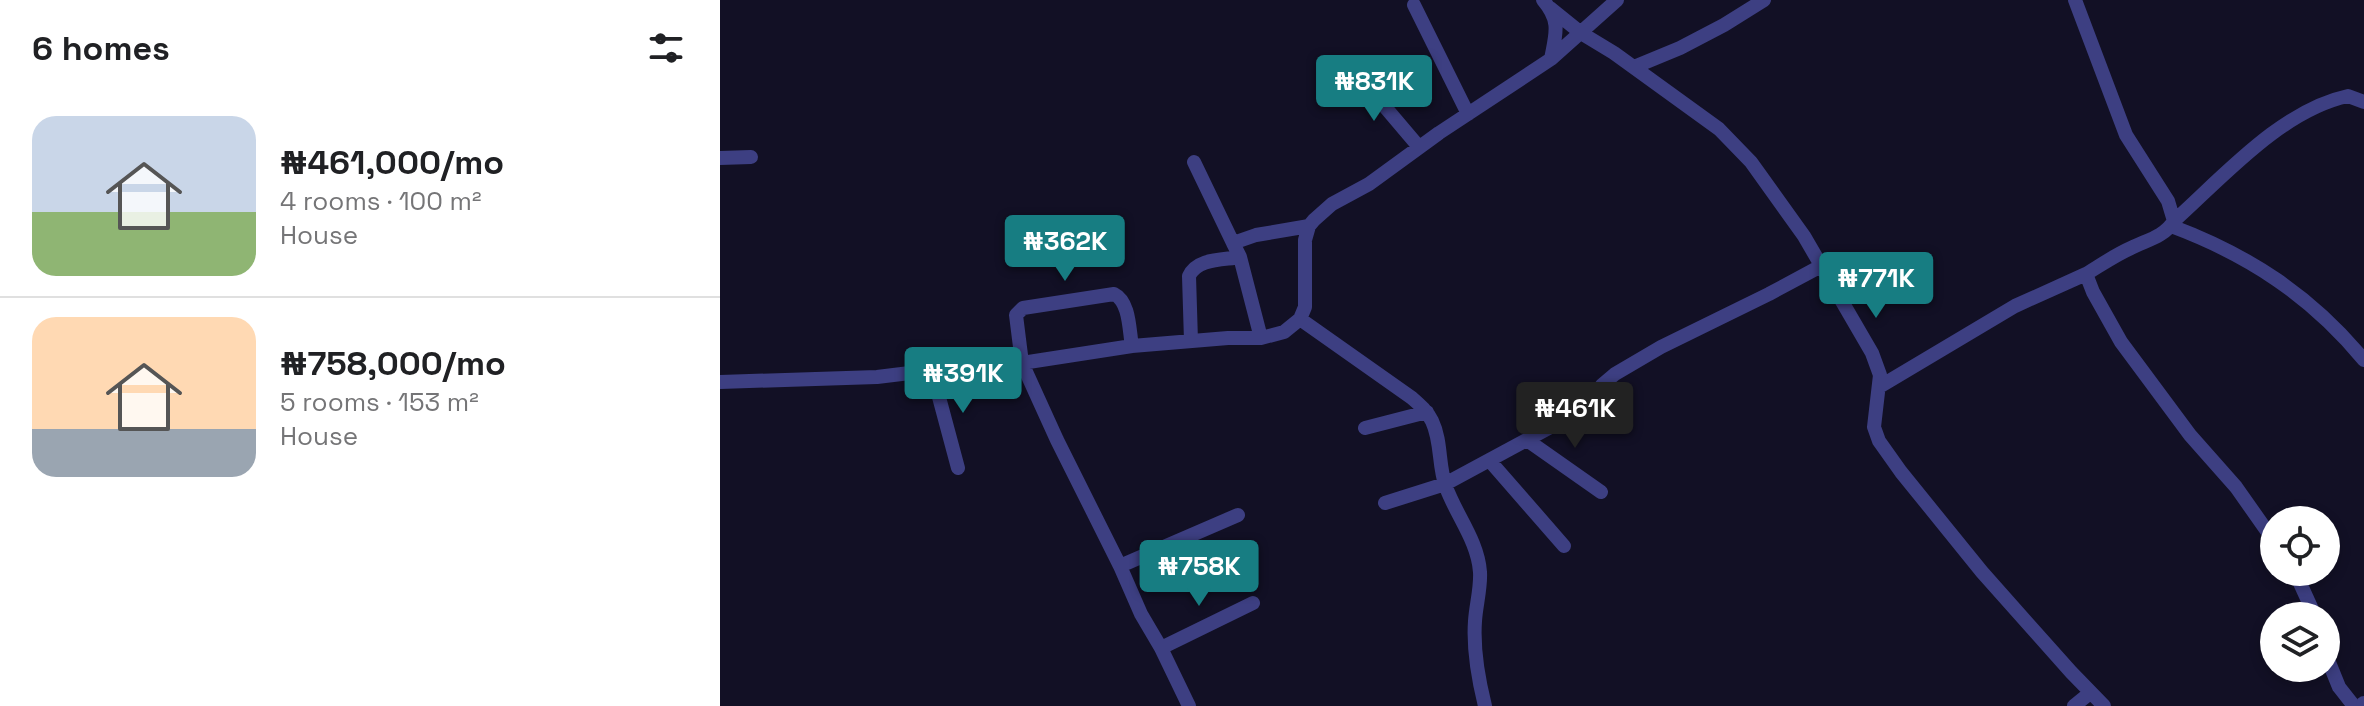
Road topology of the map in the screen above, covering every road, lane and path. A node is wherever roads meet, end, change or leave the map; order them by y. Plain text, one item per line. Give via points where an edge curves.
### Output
1 (1617, 0) edge
2 (1764, 0) edge
3 (2075, 0) edge
4 (1546, 4) edge
5 (1414, 5) dead end
6 (1581, 33) junction
7 (1551, 59) junction
8 (1634, 67) junction
9 (1336, 76) dead end
10 (2364, 102) edge
11 (1468, 114) junction
12 (1419, 147) junction
13 (751, 157) dead end
14 (720, 158) edge
15 (1194, 162) dead end
16 (2172, 223) junction
17 (1309, 226) junction
18 (1236, 250) junction
19 (1823, 265) junction
20 (2086, 274) junction
21 (1300, 319) junction
22 (1261, 338) junction
23 (1191, 341) junction
24 (1132, 346) junction
25 (2364, 360) edge
26 (1022, 363) junction
27 (932, 371) junction
28 (720, 382) edge
29 (1879, 387) junction
30 (1427, 412) junction
31 (1365, 428) dead end
32 (1527, 440) junction
33 (1489, 460) junction
34 (958, 468) dead end
35 (1445, 484) junction
36 (1601, 492) dead end
37 (1385, 503) dead end
38 (1238, 515) dead end
39 (2260, 521) edge
40 (1564, 546) dead end
41 (1120, 566) junction
42 (1253, 603) dead end
43 (1161, 648) junction
44 (2337, 682) edge
45 (2090, 693) junction
46 (1189, 706) edge
47 (1485, 706) edge
48 (2074, 706) edge
49 (2104, 706) edge
50 (2354, 706) edge

1 - 6 street
2 - 8 street via 1680,48
3 - 16 street via 2126,135 2168,201
4 - 6 street
4 - 7 street via 1557,26
5 - 11 street
6 - 7 street
6 - 8 street
7 - 11 street
8 - 19 street via 1734,143
9 - 12 street via 1354,74 1363,81
10 - 16 street via 2348,96 2303,112
11 - 12 street
12 - 17 street via 1332,204
13 - 14 street
15 - 18 street
16 - 20 street via 2153,239
16 - 25 street via 2278,279
17 - 18 street via 1256,235
17 - 21 street
18 - 22 street
18 - 23 street via 1203,263 1189,276
19 - 29 street via 1872,353
19 - 32 street via 1615,374 1586,405
20 - 29 street via 2015,306
20 - 39 street via 2121,342
21 - 22 street via 1284,332
21 - 30 street
22 - 23 street
23 - 24 street
24 - 26 street
24 - 26 street via 1124,304 1120,297 1105,294 1019,311
26 - 27 street
26 - 41 street
27 - 28 street
27 - 34 street
29 - 45 street via 1874,427 1879,441 1982,572
30 - 31 street
30 - 35 street
32 - 33 street
32 - 36 street
33 - 35 street
33 - 40 street
35 - 37 street
35 - 47 street via 1479,564 1476,649
38 - 41 street
41 - 43 street
42 - 43 street
43 - 46 street
44 - 50 street
45 - 48 street
45 - 49 street

